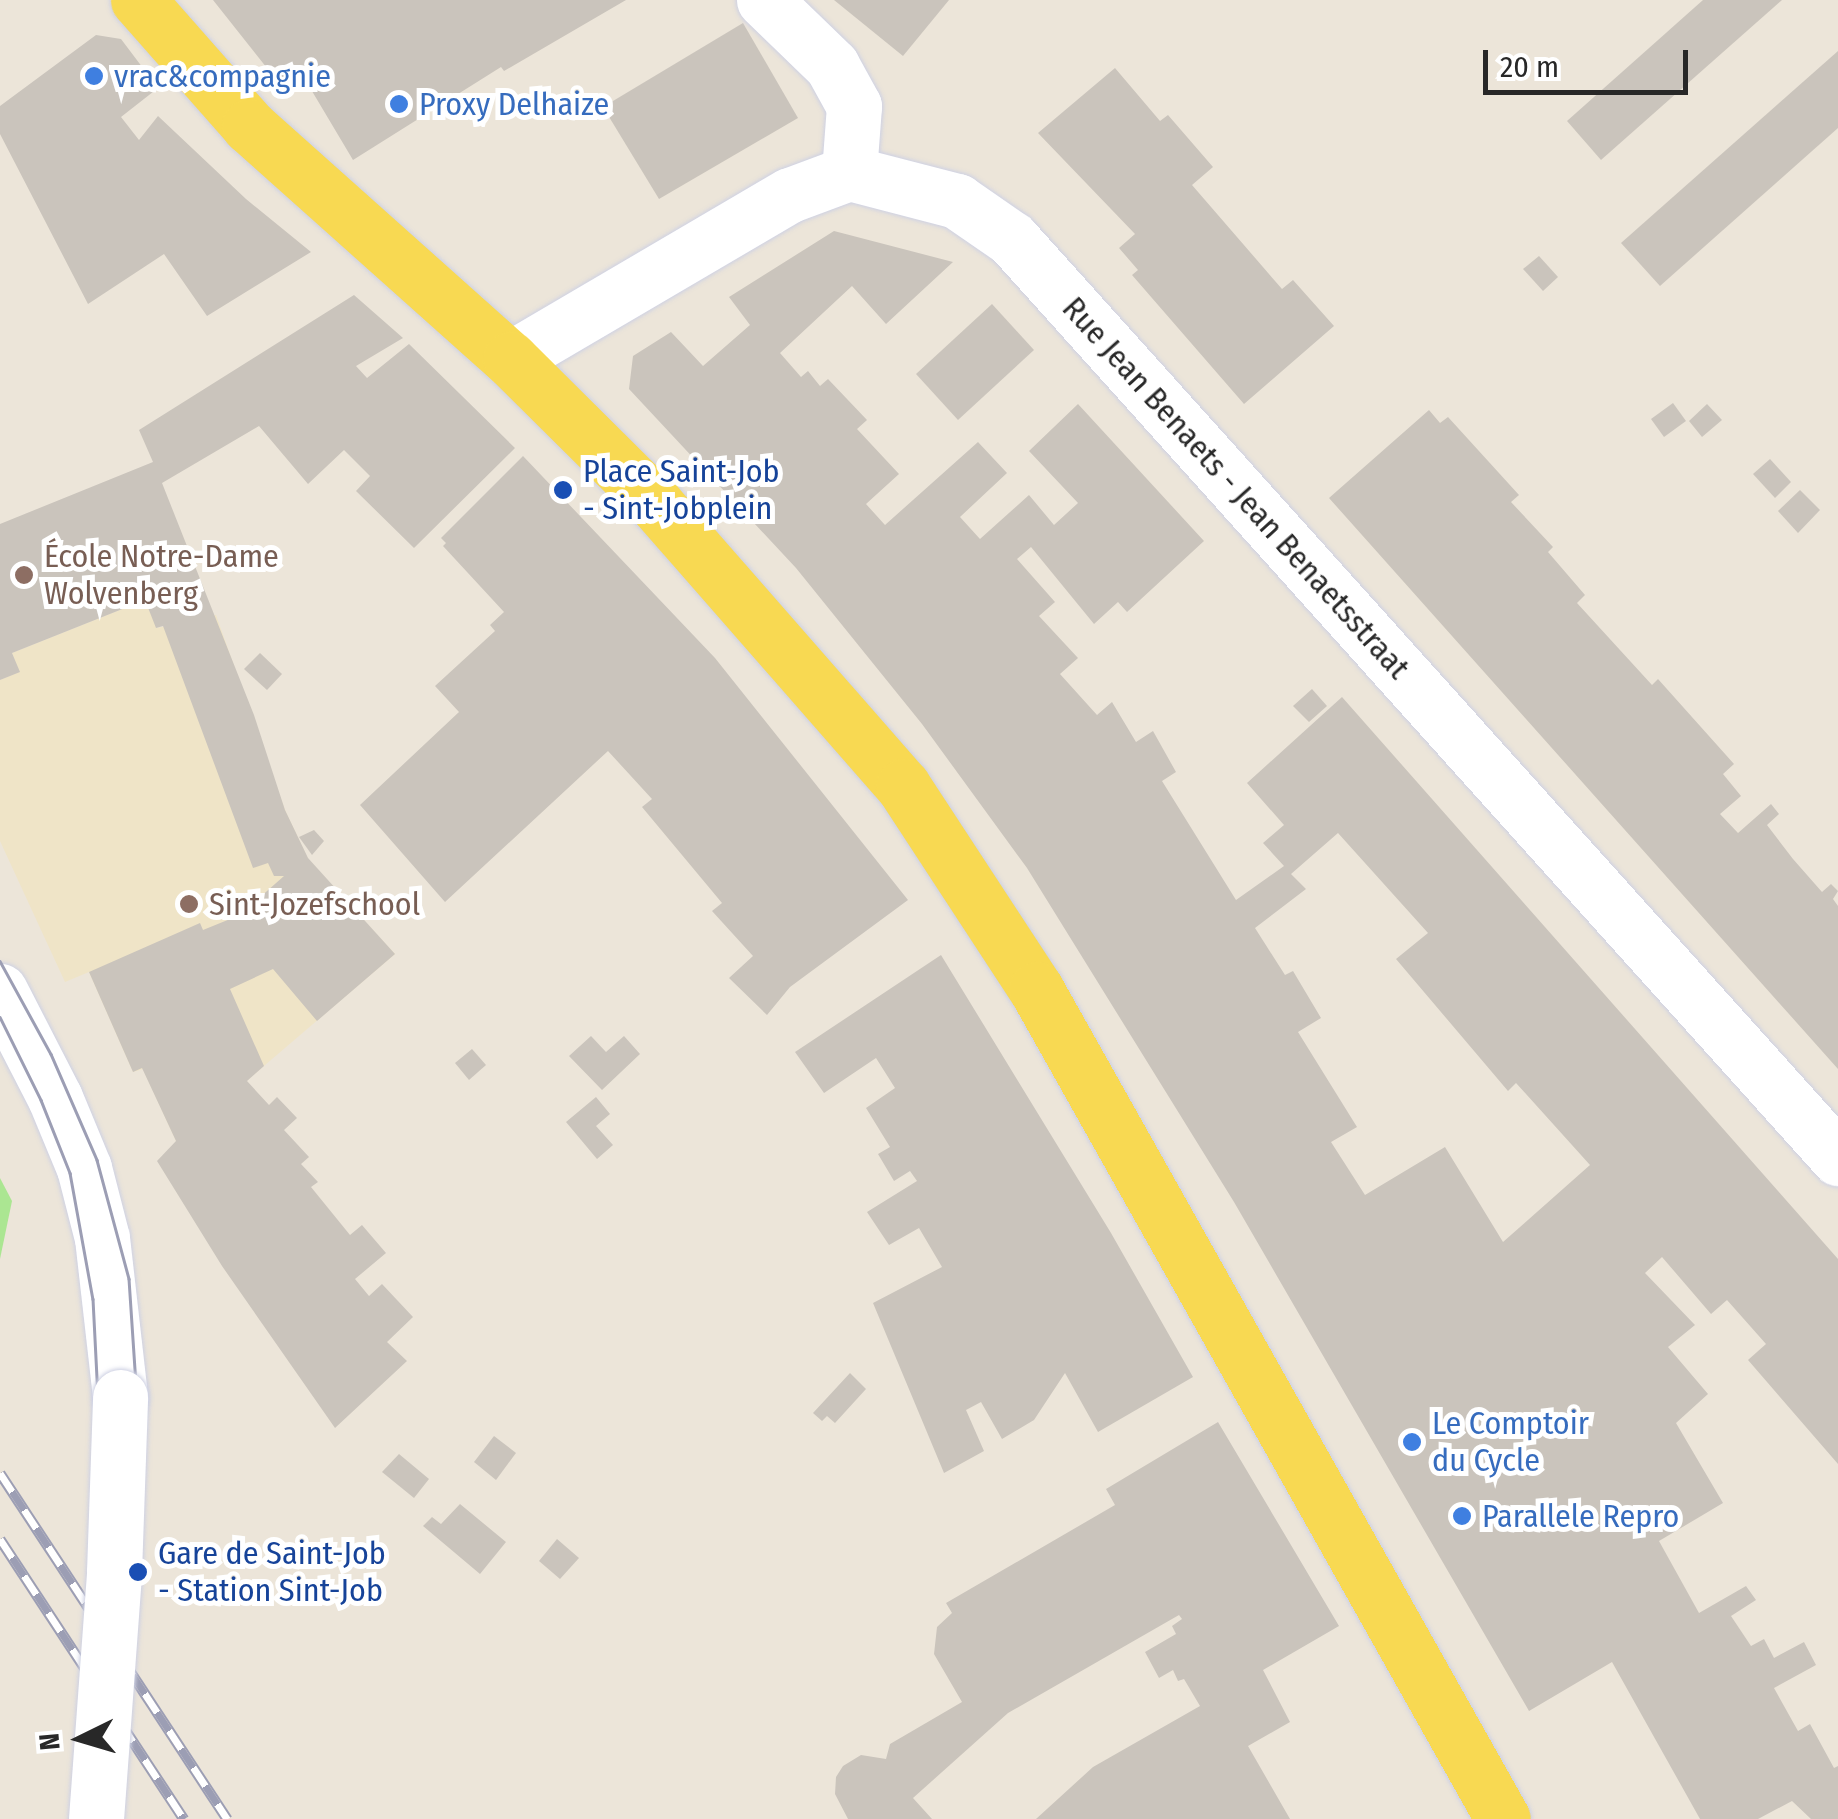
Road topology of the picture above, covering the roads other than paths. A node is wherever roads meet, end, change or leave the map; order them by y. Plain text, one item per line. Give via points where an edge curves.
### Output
1 (138, 0) edge
2 (764, 0) edge
3 (848, 173) junction
4 (510, 358) junction
5 (0, 991) edge
6 (1838, 1158) edge
7 (96, 1819) edge
8 (1502, 1819) edge

1 - 4 main road via 249,126
2 - 3 street via 832,66 854,106
3 - 4 street via 790,195
3 - 6 street, Rue Jean Benaets - Jean Benaetsstraat via 957,201 1012,239
4 - 8 main road via 656,504 903,786 1046,1005
5 - 7 street, bridge via 55,1098 102,1238 120,1398

